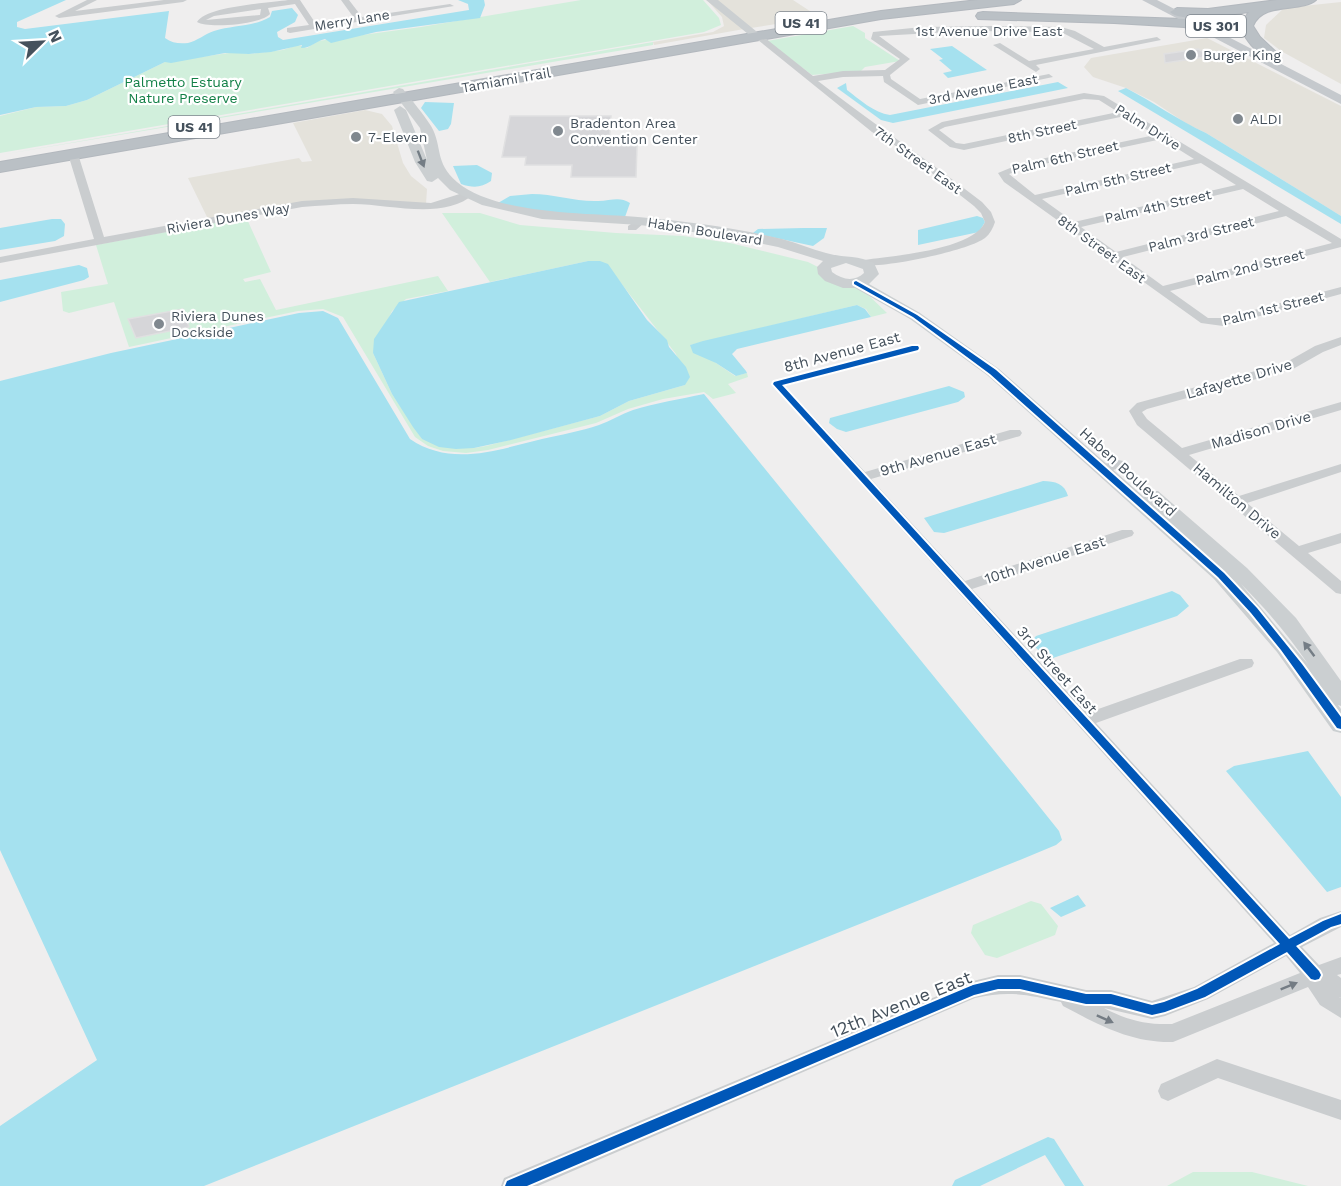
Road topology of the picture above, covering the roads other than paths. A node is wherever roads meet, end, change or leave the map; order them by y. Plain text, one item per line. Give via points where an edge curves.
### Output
1 (93, 0) edge
2 (183, 0) edge
3 (345, 0) edge
4 (711, 0) edge
5 (912, 0) edge
6 (965, 0) edge
7 (1014, 0) edge
8 (1148, 0) edge
9 (297, 1) edge
10 (1305, 1) edge
11 (1164, 4) edge
12 (264, 6) junction
13 (450, 6) dead end
14 (72, 9) junction
15 (82, 14) junction
16 (849, 15) junction
17 (1185, 15) junction
18 (1114, 19) junction
19 (359, 20) junction
20 (830, 24) junction
21 (314, 26) junction
22 (1198, 26) junction
23 (290, 30) dead end
24 (755, 34) junction
25 (1157, 40) dead end
26 (997, 45) dead end
27 (1102, 50) junction
28 (1270, 53) junction
29 (1028, 64) junction
30 (887, 75) junction
31 (813, 81) junction
32 (1341, 89) edge
33 (439, 91) junction
34 (396, 96) junction
35 (1341, 100) edge
36 (361, 105) junction
37 (1127, 113) junction
38 (411, 115) junction
39 (1163, 136) junction
40 (957, 147) joint
41 (73, 154) junction
42 (0, 160) edge
43 (1202, 160) junction
44 (0, 167) edge
45 (1003, 173) joint
46 (1244, 186) junction
47 (463, 196) junction
48 (1034, 198) junction
49 (1288, 213) junction
50 (636, 224) junction
51 (1072, 226) junction
52 (100, 241) junction
53 (1341, 244) edge
54 (1113, 256) junction
55 (0, 260) edge
56 (839, 260) junction
57 (824, 267) junction
58 (865, 274) junction
59 (1159, 290) junction
60 (1341, 290) edge
61 (1205, 321) joint
62 (1341, 341) edge
63 (915, 348) dead end
64 (777, 384) joint
65 (1341, 406) edge
66 (1135, 411) joint
67 (1015, 433) dead end
68 (1180, 453) junction
69 (1110, 467) junction
70 (1341, 468) edge
71 (862, 477) junction
72 (1237, 501) junction
73 (1127, 533) dead end
74 (1341, 538) edge
75 (1298, 552) junction
76 (962, 587) junction
77 (1341, 589) edge
78 (1246, 663) dead end
79 (1341, 698) edge
80 (1083, 721) junction
81 (1341, 725) edge
82 (1341, 919) edge
83 (1288, 946) junction
84 (1341, 965) edge
85 (1315, 975) junction
86 (1341, 989) edge
87 (1053, 992) junction
88 (1341, 1009) edge
89 (1168, 1091) dead end
90 (1341, 1110) edge
91 (512, 1186) edge

1 - 14 street
2 - 15 street
3 - 19 street
4 - 24 street
5 - 16 highway
6 - 16 highway, Tamiami Trail / US 41
7 - 20 highway, Tamiami Trail / US 41
8 - 11 main road
9 - 12 street
9 - 21 street
10 - 17 highway
10 - 28 highway via 1266,9 1247,21 1249,33
11 - 17 highway
12 - 12 street via 210,15 201,22 263,17
13 - 19 street, Merry Lane via 400,10
14 - 15 street
14 - 15 street via 59,16
16 - 24 highway, Tamiami Trail / US 41
17 - 18 highway via 1170,19
17 - 22 main road
17 - 28 main road, US 301
18 - 20 highway, US 301 via 944,16
18 - 22 highway, US 301
19 - 21 street, Merry Lane
20 - 24 highway, Tamiami Trail / US 41
21 - 23 street, Merry Lane
22 - 35 main road, US 301
24 - 31 street, 7th Street East
24 - 33 highway, Tamiami Trail / US 41
24 - 34 highway, Tamiami Trail / US 41
25 - 27 street, 3rd Avenue East
26 - 29 street
27 - 29 street, 3rd Avenue East
27 - 30 street, 1st Avenue Drive East via 1061,30 956,29 876,34 874,37 906,59
28 - 32 main road, US 301
29 - 30 street, 3rd Avenue East via 1049,77 918,102 887,80
30 - 31 street
31 - 58 street, 7th Street East via 986,212 990,222 980,236 966,242 895,260
33 - 34 highway, Tamiami Trail / US 41
33 - 38 highway via 414,102
34 - 36 highway, Tamiami Trail / US 41
34 - 38 street, Haben Boulevard
34 - 42 highway, Tamiami Trail / US 41
36 - 38 highway via 390,106
36 - 41 highway, Tamiami Trail / US 41
37 - 39 street, Palm Drive
37 - 40 street, 8th Street
37 - 40 street, Palm Drive via 1101,98 1089,96 934,128
38 - 47 street, Haben Boulevard via 426,172 439,186
39 - 43 street, Palm Drive
39 - 45 street, Palm 6th Street
41 - 44 highway, Tamiami Trail / US 41
41 - 52 street
43 - 46 street, Palm Drive
43 - 48 street, Palm 5th Street
45 - 48 street, 8th Street East
46 - 49 street, Palm Drive
46 - 51 street, Palm 4th Street
47 - 50 street, Haben Boulevard via 480,208 515,218
47 - 52 street, Riviera Dunes Way via 431,206 353,201 302,204
48 - 51 street, 8th Street East
49 - 53 street, Palm Drive
49 - 54 street, Palm 3rd Street
50 - 56 street, Haben Boulevard via 752,237
50 - 57 street, Haben Boulevard via 744,242 800,256
51 - 54 street, 8th Street East
52 - 55 street, Riviera Dunes Way
53 - 59 street, Palm 2nd Street
54 - 59 street, 8th Street East
56 - 57 street
56 - 58 street, Haben Boulevard
57 - 58 street, Haben Boulevard via 828,278 841,283
58 - 69 street, Haben Boulevard via 867,288 977,359
59 - 61 street, 8th Street East
60 - 61 street, Palm 1st Street via 1223,322
62 - 66 street, Lafayette Drive via 1318,348 1289,366
63 - 64 street, 8th Avenue East
64 - 71 street, 3rd Street East
65 - 68 street, Madison Drive
66 - 68 street, Hamilton Drive via 1142,422
67 - 71 street, 9th Avenue East
68 - 72 street, Hamilton Drive
79 -> 69 street, Haben Boulevard via 1320,664 1260,592
69 - 81 street, Haben Boulevard via 1246,600 1283,643
70 - 72 street
71 - 76 street, 3rd Street East
72 - 75 street, Hamilton Drive
73 - 76 street, 10th Avenue East
74 - 75 street
75 - 77 street, Hamilton Drive
76 - 80 street, 3rd Street East
78 - 80 street
80 - 83 street, 3rd Street East
82 - 83 street, 12th Avenue East
83 - 85 street, 3rd Street East
83 - 87 street, 12th Avenue East via 1165,1008 1152,1010 1111,999
84 - 85 street, 12th Avenue East
85 - 86 street
87 -> 85 street, 12th Avenue East via 1104,1020 1158,1034 1186,1028
85 - 88 street via 1316,987
87 - 91 street, 12th Avenue East via 1020,984 973,990
89 - 90 street via 1217,1068

